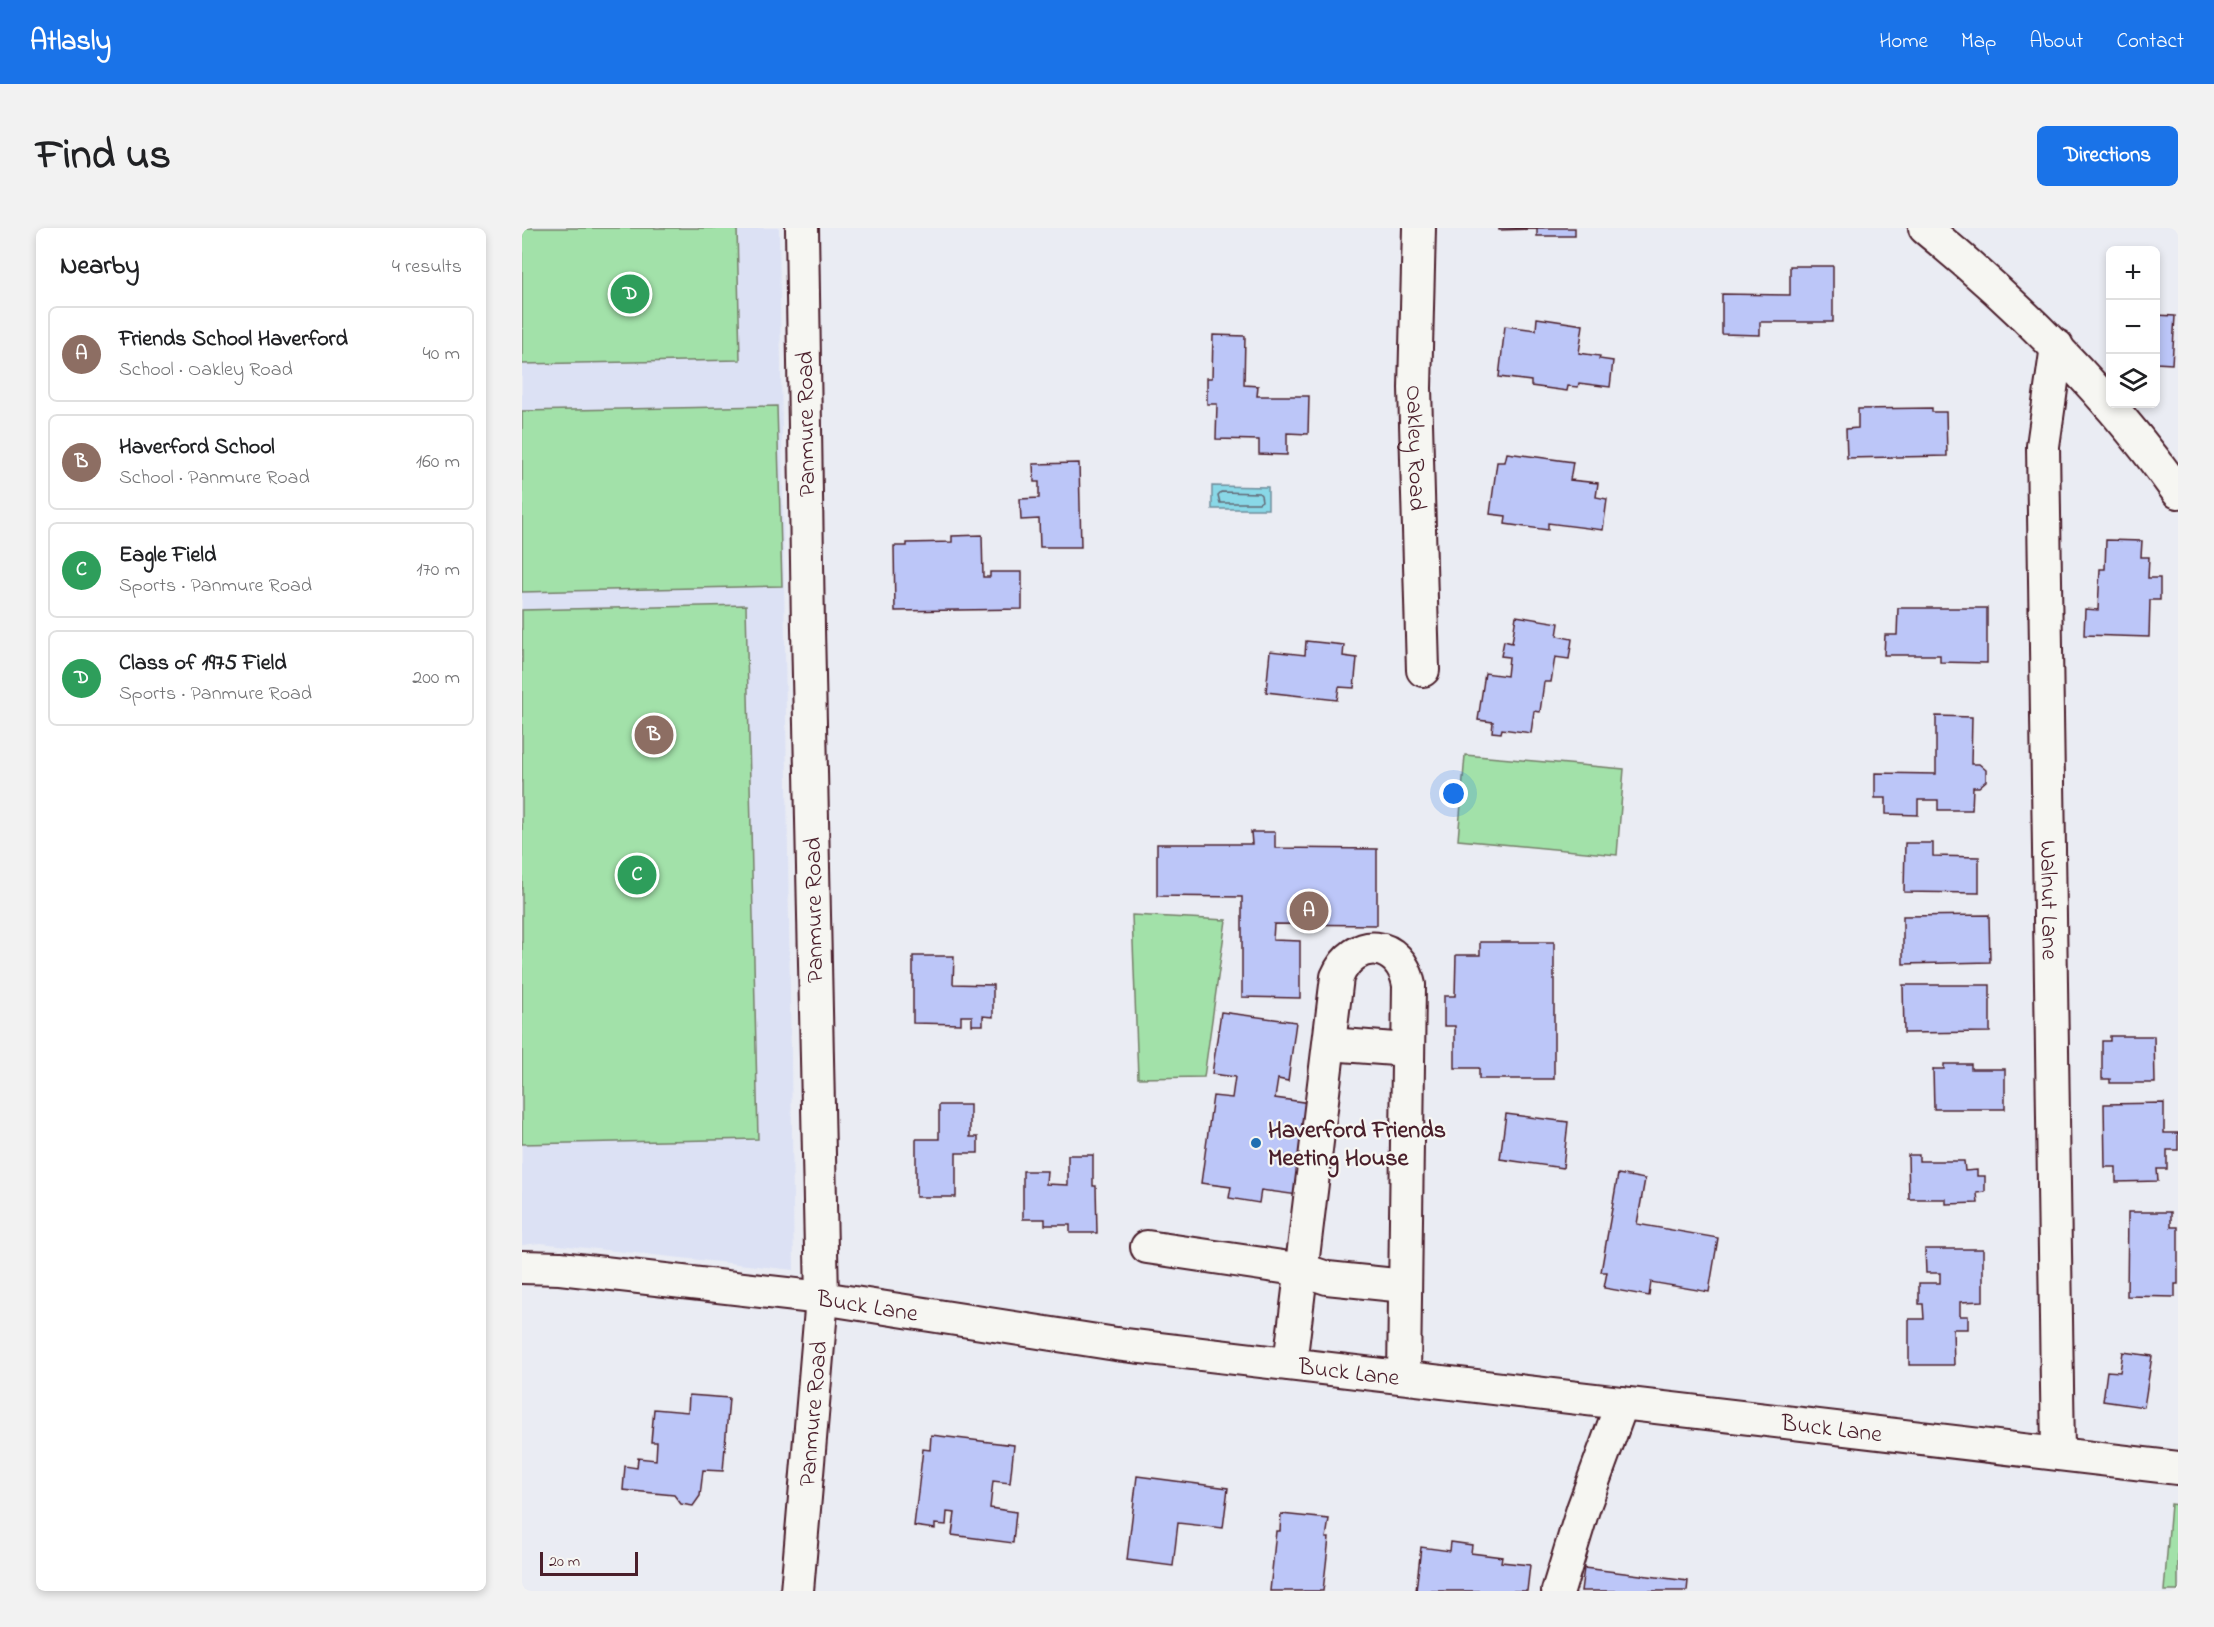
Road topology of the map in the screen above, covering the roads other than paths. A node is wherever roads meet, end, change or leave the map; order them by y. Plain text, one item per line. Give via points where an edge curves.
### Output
1 (802, 228) edge
2 (1419, 228) edge
3 (1925, 228) edge
4 (2057, 346) junction
5 (2178, 492) edge
6 (1423, 670) dead end
7 (1329, 1044) junction
8 (1408, 1050) junction
9 (1147, 1247) dead end
10 (522, 1267) edge
11 (1303, 1270) junction
12 (1405, 1286) junction
13 (822, 1298) junction
14 (1291, 1356) junction
15 (1404, 1377) junction
16 (1622, 1402) junction
17 (2058, 1453) junction
18 (2178, 1468) edge
19 (797, 1591) edge
20 (1558, 1591) edge

1 - 13 street, Panmure Road
2 - 6 street, Oakley Road via 1415,388
3 - 4 street
4 - 5 street via 2151,454
4 - 17 street, Walnut Lane via 2043,446
7 - 8 street
7 - 8 street via 1341,966 1359,951 1370,949 1392,955 1407,973
7 - 11 street
8 - 12 street
9 - 11 street
10 - 13 street, Buck Lane
11 - 12 street via 1327,1278
11 - 14 street
12 - 15 street
13 - 14 street, Buck Lane via 1116,1344
13 - 19 street, Panmure Road
14 - 15 street, Buck Lane
15 - 16 street, Buck Lane
16 - 17 street, Buck Lane
16 - 20 street
17 - 18 street, Buck Lane

